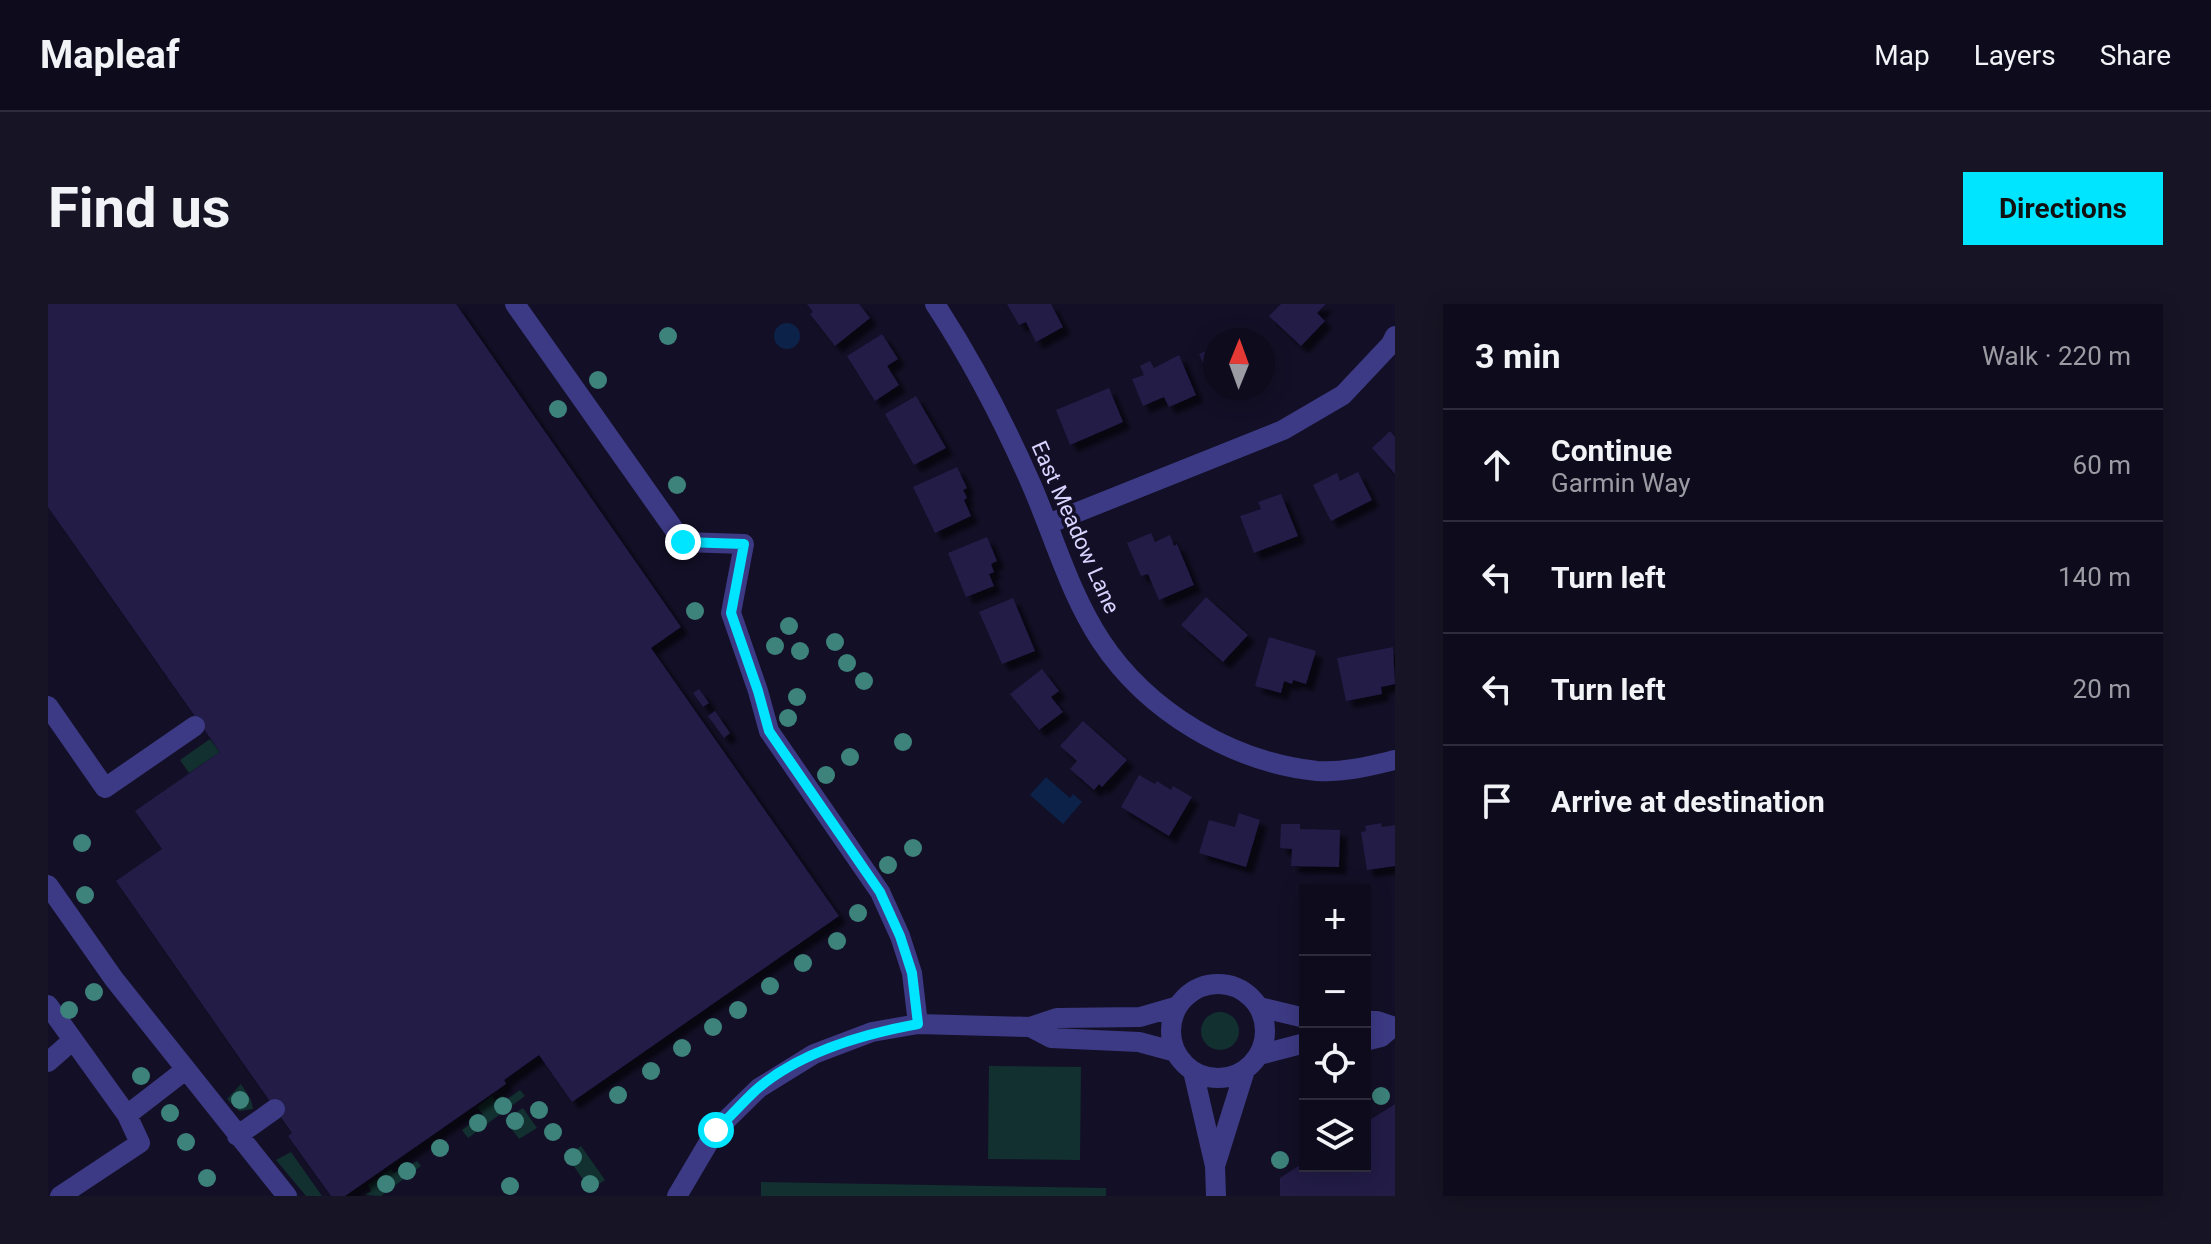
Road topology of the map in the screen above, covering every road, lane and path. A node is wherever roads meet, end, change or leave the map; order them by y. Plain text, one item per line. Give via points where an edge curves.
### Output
1 (515, 304) edge
2 (935, 304) edge
3 (1395, 336) edge
4 (1048, 524) junction
5 (48, 706) edge
6 (195, 726) dead end
7 (1395, 760) edge
8 (48, 885) edge
9 (48, 1005) edge
10 (1178, 1006) junction
11 (1259, 1007) junction
12 (1299, 1017) edge
13 (1371, 1021) edge
14 (918, 1024) junction
15 (1030, 1027) junction
16 (1394, 1027) edge
17 (73, 1040) junction
18 (1371, 1040) edge
19 (1299, 1045) edge
20 (1176, 1052) junction
21 (48, 1062) edge
22 (1252, 1062) junction
23 (184, 1071) junction
24 (1193, 1071) junction
25 (275, 1109) dead end
26 (127, 1115) junction
27 (237, 1136) junction
28 (1215, 1166) junction
29 (60, 1196) edge
30 (287, 1196) edge
31 (677, 1196) edge
32 (1216, 1196) edge

1 - 14 street via 683,542 744,544 731,613 769,731 880,892 912,973
2 - 4 street, East Meadow Lane via 984,384
3 - 4 street via 1343,395 1283,430
4 - 7 street, East Meadow Lane via 1100,639 1133,683 1158,705 1258,759 1318,771
5 - 6 street via 105,788
8 - 23 street
9 - 17 street
10 - 11 street via 1199,987 1218,984 1237,988
10 - 15 street via 1140,1017 1057,1018
10 - 20 street via 1170,1029
11 - 12 street
11 - 22 street via 1265,1026
13 - 16 street
14 - 15 street
14 - 31 street via 872,1032 814,1054 759,1088 716,1130
15 - 20 street via 1051,1038 1139,1042
16 - 18 street
17 - 21 street
17 - 26 street
19 - 22 street
20 - 24 street
22 - 24 street via 1216,1078
22 - 28 street
23 - 26 street
23 - 27 street
24 - 28 street
25 - 27 street
26 - 29 street via 140,1143
27 - 30 street
28 - 32 street

